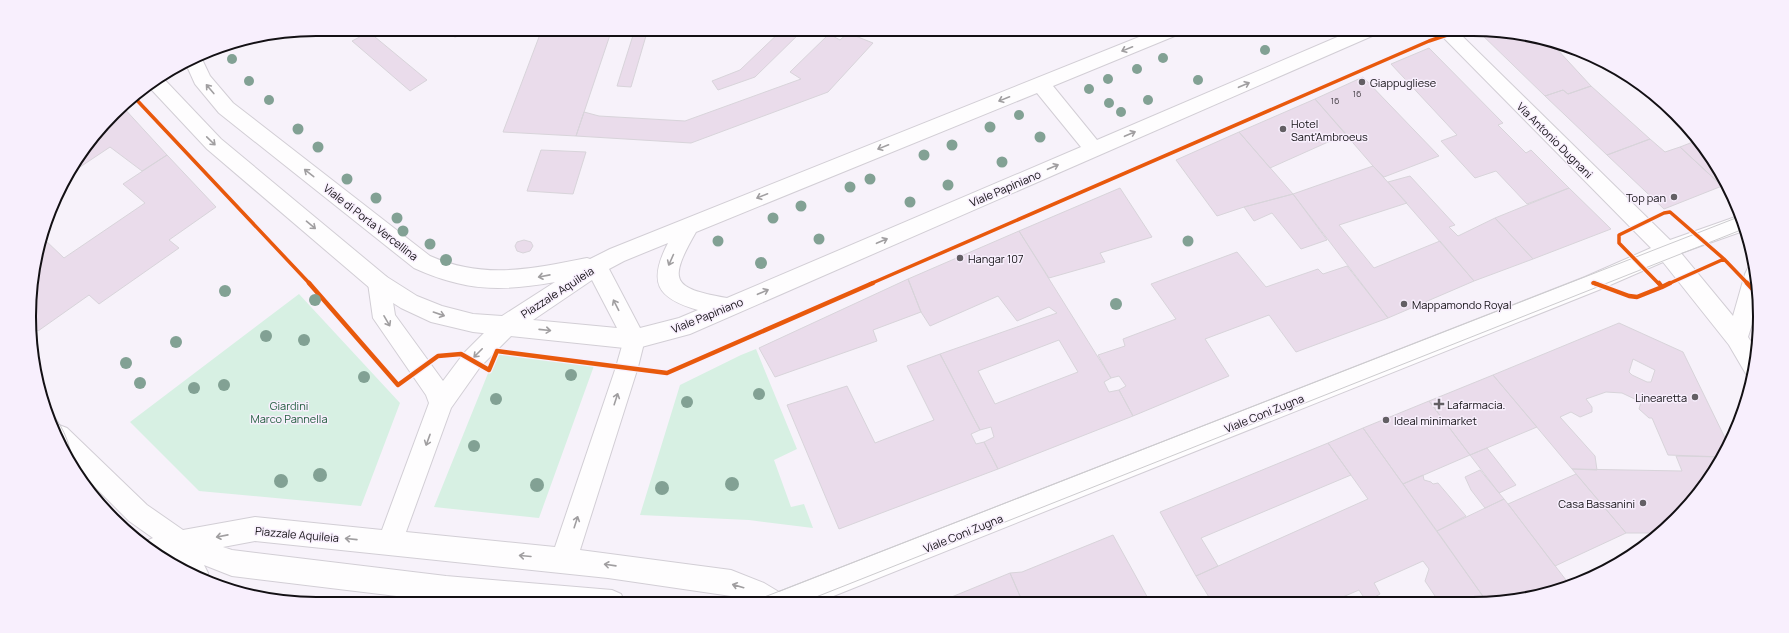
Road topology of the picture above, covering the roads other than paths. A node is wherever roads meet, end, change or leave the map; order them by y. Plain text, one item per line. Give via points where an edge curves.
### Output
1 (1159, 36) edge
2 (1357, 36) edge
3 (1451, 36) edge
4 (195, 64) edge
5 (1040, 84) junction
6 (159, 85) edge
7 (1094, 149) junction
8 (1737, 224) edge
9 (689, 226) junction
10 (1667, 250) junction
11 (596, 266) junction
12 (380, 283) junction
13 (1752, 289) edge
14 (727, 308) junction
15 (506, 326) junction
16 (1737, 338) junction
17 (634, 339) junction
18 (1750, 360) edge
19 (441, 403) junction
20 (65, 442) edge
21 (180, 543) junction
22 (390, 543) junction
23 (159, 549) edge
24 (564, 559) junction
25 (193, 568) edge
26 (541, 597) edge
27 (763, 597) edge
28 (798, 597) edge

1 -> 5 main road
7 -> 2 main road, Viale Papiniano
3 - 10 main road, Via Antonio Dugnani
11 -> 4 main road, Viale di Porta Vercellina via 509,281 460,276 422,262 226,108 202,79
5 - 7 main road
5 -> 9 main road
6 -> 12 main road via 214,144
14 -> 7 main road, Viale Papiniano
8 - 10 main road, Viale Coni Zugna
9 - 11 main road
9 -> 14 main road via 669,265 672,288 686,298
10 - 16 main road, Via Antonio Dugnani
10 - 28 main road, Viale Coni Zugna via 1585,286
11 - 15 main road, Piazzale Aquileia
17 -> 11 main road, Piazzale Aquileia
12 -> 15 main road via 409,302 439,315 473,323
12 -> 19 main road via 384,318 435,389
13 - 16 main road
14 - 17 main road, Viale Papiniano via 682,327
15 -> 17 main road
15 -> 19 main road, Piazzale Aquileia via 472,360
16 - 18 main road, Via Antonio Dugnani
24 -> 17 main road
19 -> 22 main road, Piazzale Aquileia
20 - 21 main road via 138,513
22 -> 21 main road, Piazzale Aquileia via 255,529
21 - 23 main road, Piazzale Aquileia
21 - 25 main road
21 - 26 main road via 232,563 446,589
24 -> 22 main road, Piazzale Aquileia
27 -> 24 main road, Piazzale Aquileia via 731,584

